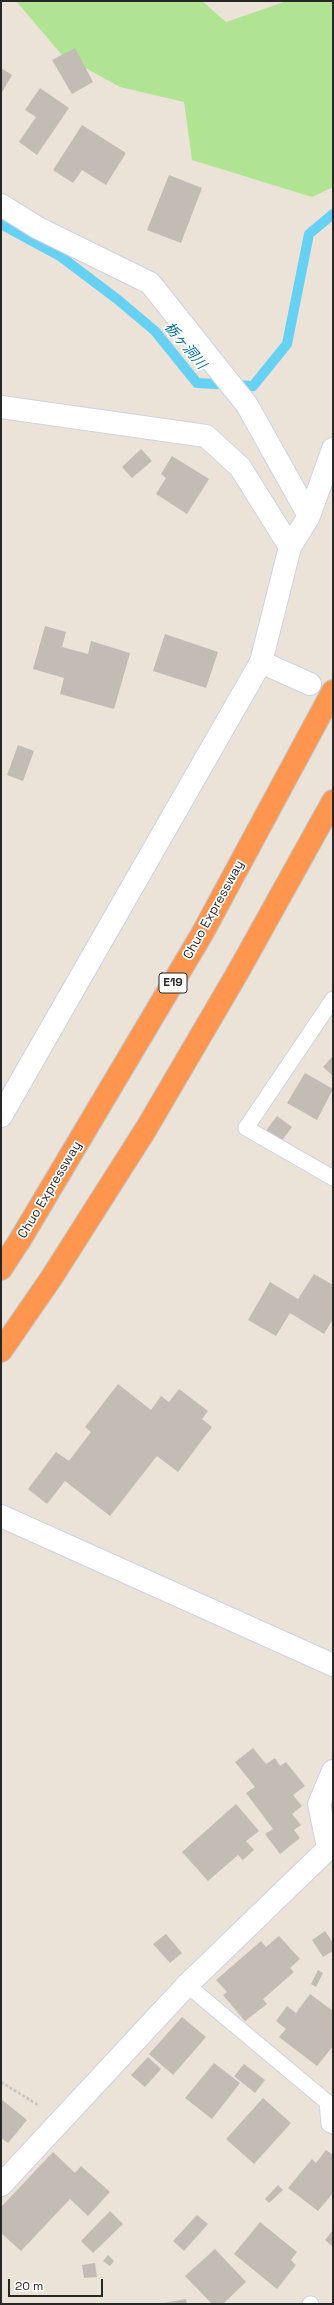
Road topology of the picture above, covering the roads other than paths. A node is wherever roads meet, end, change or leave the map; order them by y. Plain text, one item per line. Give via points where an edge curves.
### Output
1 (1, 205) edge
2 (1, 407) edge
3 (333, 448) edge
4 (309, 516) junction
5 (290, 547) junction
6 (262, 662) junction
7 (310, 684) dead end
8 (333, 691) edge
9 (333, 801) edge
10 (333, 999) edge
11 (1, 1116) edge
12 (333, 1178) edge
13 (1, 1269) edge
14 (1, 1351) edge
15 (1, 1516) edge
16 (333, 1665) edge
17 (333, 1771) edge
18 (330, 1846) edge
19 (187, 1985) junction
20 (333, 2126) edge
21 (1, 2185) edge

1 - 4 street via 38,228 150,283 247,405
2 - 5 street via 206,436 240,467
3 - 4 street
4 - 5 street
5 - 6 street
6 - 7 street
6 - 11 street
8 - 13 highway, Chuo Expressway / E19 via 202,934
9 - 14 highway via 238,972 146,1129 52,1277
10 - 12 lane via 246,1128
15 - 16 street
17 - 18 street via 319,1804
18 - 19 street
19 - 20 lane via 327,2102 329,2124
19 - 21 street

